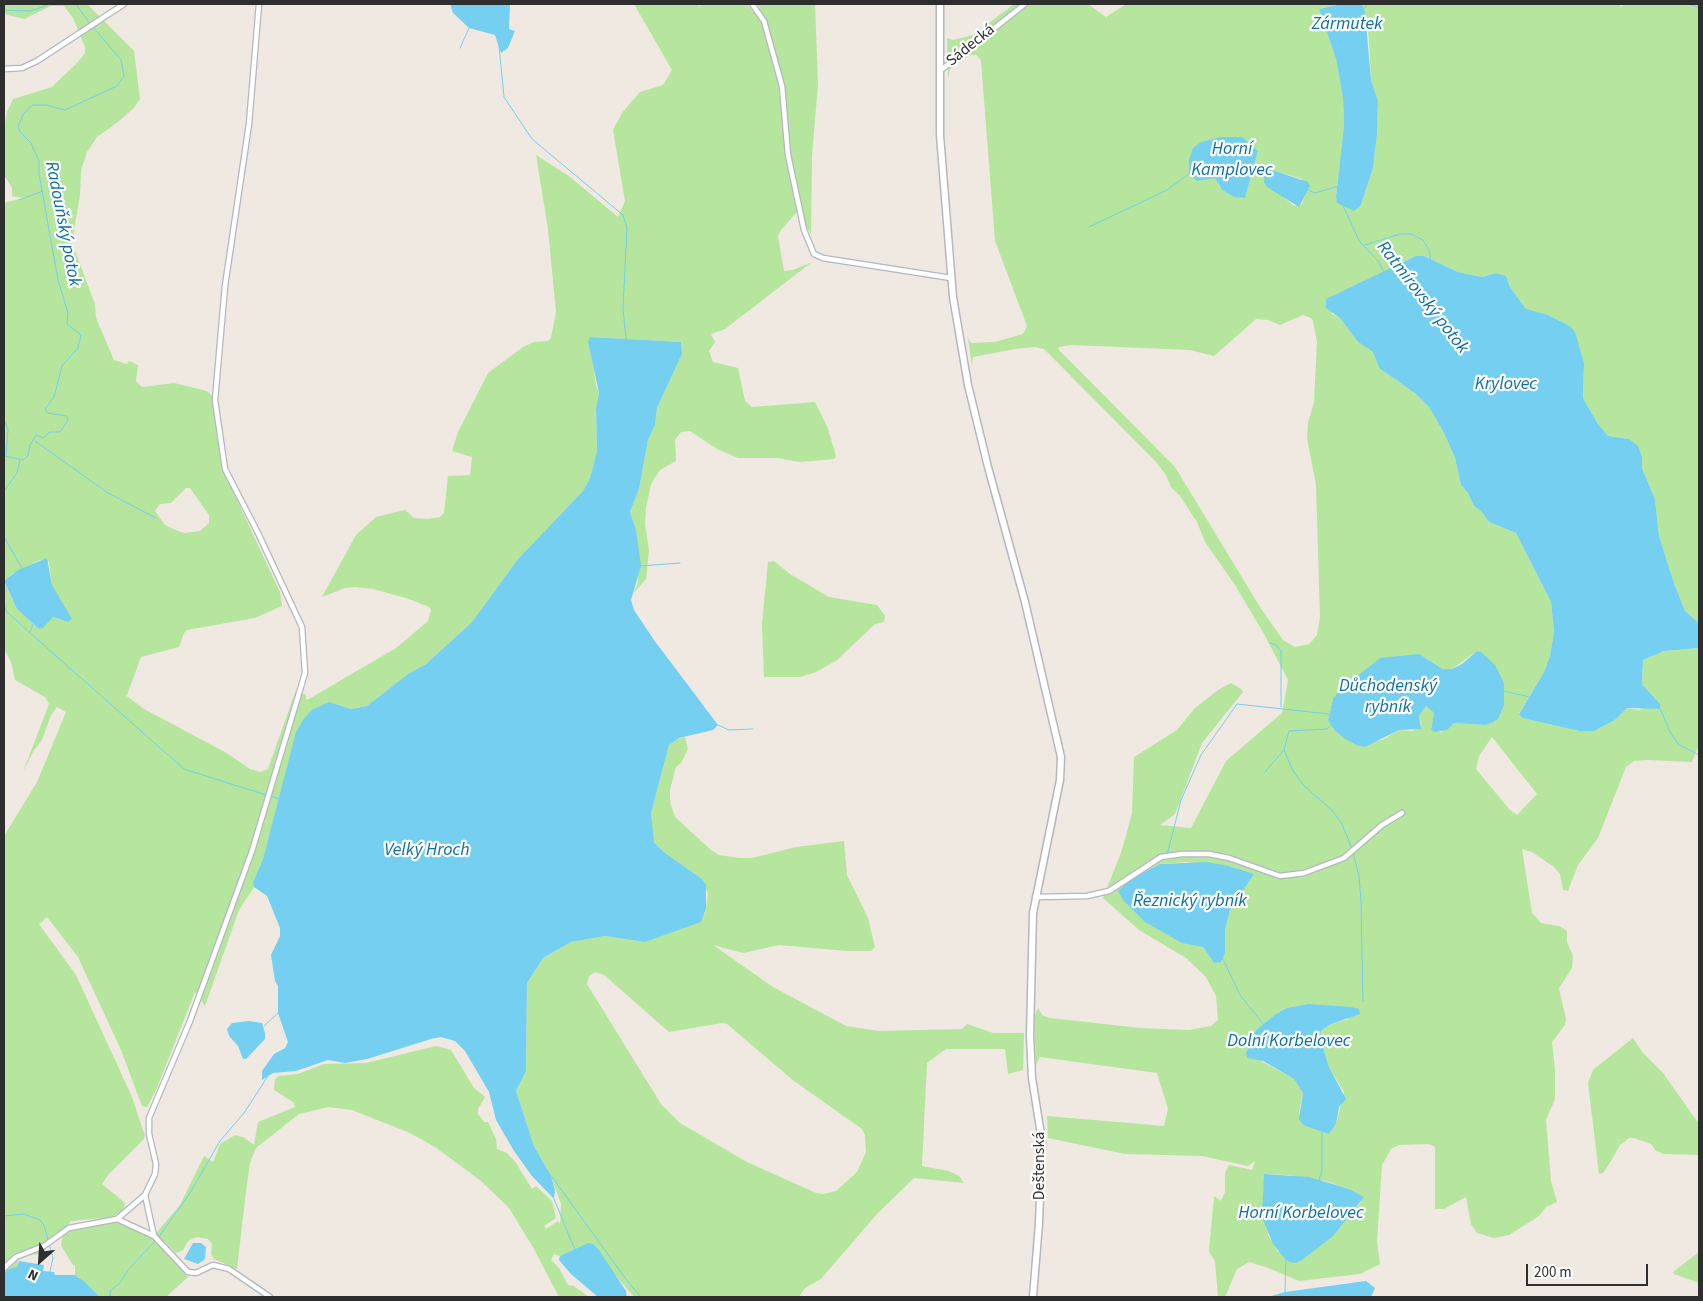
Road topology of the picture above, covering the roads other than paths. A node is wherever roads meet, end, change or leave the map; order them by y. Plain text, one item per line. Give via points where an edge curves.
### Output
1 (124, 4) edge
2 (259, 4) edge
3 (752, 4) edge
4 (940, 4) edge
5 (1025, 4) edge
6 (4, 68) edge
7 (941, 70) junction
8 (951, 278) junction
9 (1402, 813) dead end
10 (1035, 896) junction
11 (145, 1195) junction
12 (117, 1219) junction
13 (154, 1236) junction
14 (4, 1268) edge
15 (270, 1297) edge
16 (1033, 1297) edge

1 - 6 street via 37,62 22,68
2 - 11 street via 249,124 225,286 214,400 225,469 302,627 305,673 252,850 190,1021 150,1118 149,1134 156,1164
3 - 8 street via 764,21 782,86 788,155 804,230 814,254
4 - 7 main road, Deštenská
5 - 7 street, Sádecká
7 - 8 main road, Deštenská via 940,135
8 - 10 main road, Deštenská via 968,385 1025,602 1061,757 1060,780
9 - 10 street via 1344,858 1304,873 1280,876 1230,858 1182,854 1161,858 1109,891 1087,896
10 - 16 main road, Deštenská via 1030,1035 1032,1078 1042,1140
11 - 12 street
11 - 13 street
12 - 13 street
12 - 14 street via 69,1228 48,1243 16,1257
13 - 15 street via 188,1272 196,1273 213,1265 229,1269

